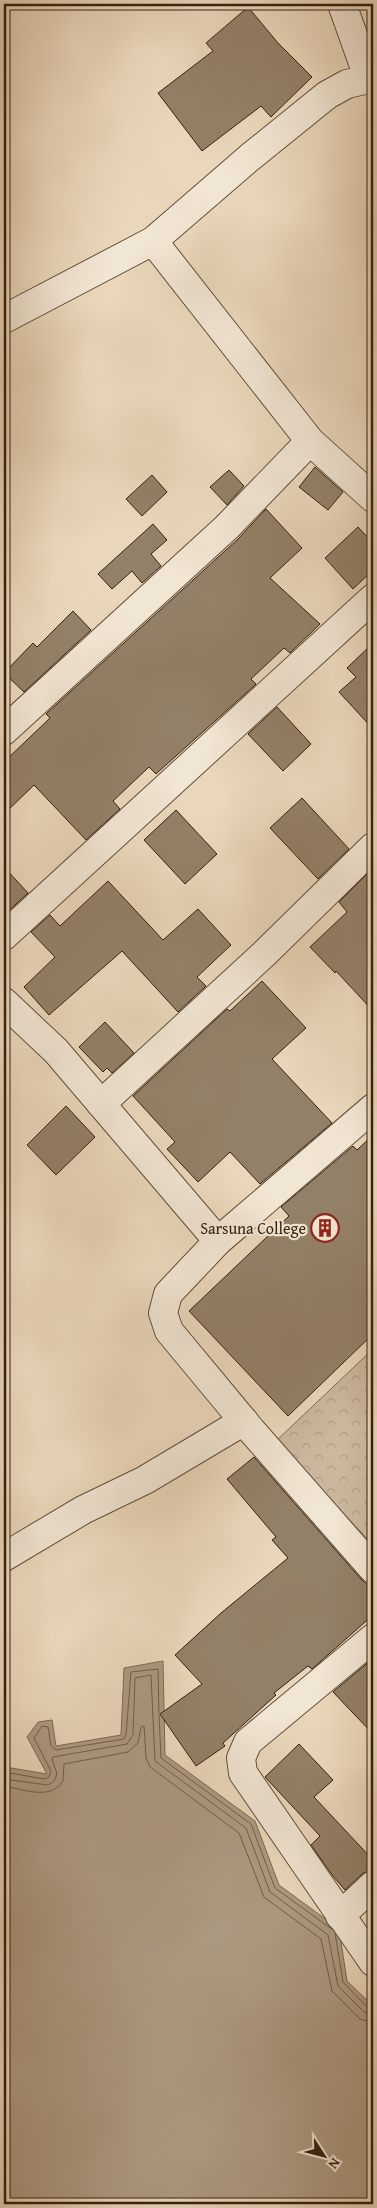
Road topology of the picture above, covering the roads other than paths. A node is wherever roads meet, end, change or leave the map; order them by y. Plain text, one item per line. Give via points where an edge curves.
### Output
1 (342, 4) edge
2 (371, 78) edge
3 (153, 241) junction
4 (4, 319) edge
5 (310, 442) junction
6 (373, 498) edge
7 (373, 598) edge
8 (4, 730) edge
9 (373, 847) edge
10 (4, 936) edge
11 (4, 1002) edge
12 (101, 1104) junction
13 (373, 1108) edge
14 (218, 1241) junction
15 (244, 1421) junction
16 (5, 1554) edge
17 (373, 1569) edge
18 (373, 1638) edge
19 (373, 1884) edge
20 (340, 1916) junction
21 (373, 1962) edge

1 - 2 street
2 - 3 street via 347,84 327,96
3 - 4 street
3 - 5 street
5 - 6 street
5 - 8 street via 226,527
7 - 10 street
9 - 12 street via 264,954
11 - 12 street via 56,1051
12 - 14 street
13 - 14 street
14 - 15 street via 168,1294 163,1313 169,1331
15 - 16 street via 145,1480
15 - 17 street
18 - 20 street via 248,1742 241,1758 243,1773
19 - 20 street
20 - 21 street

